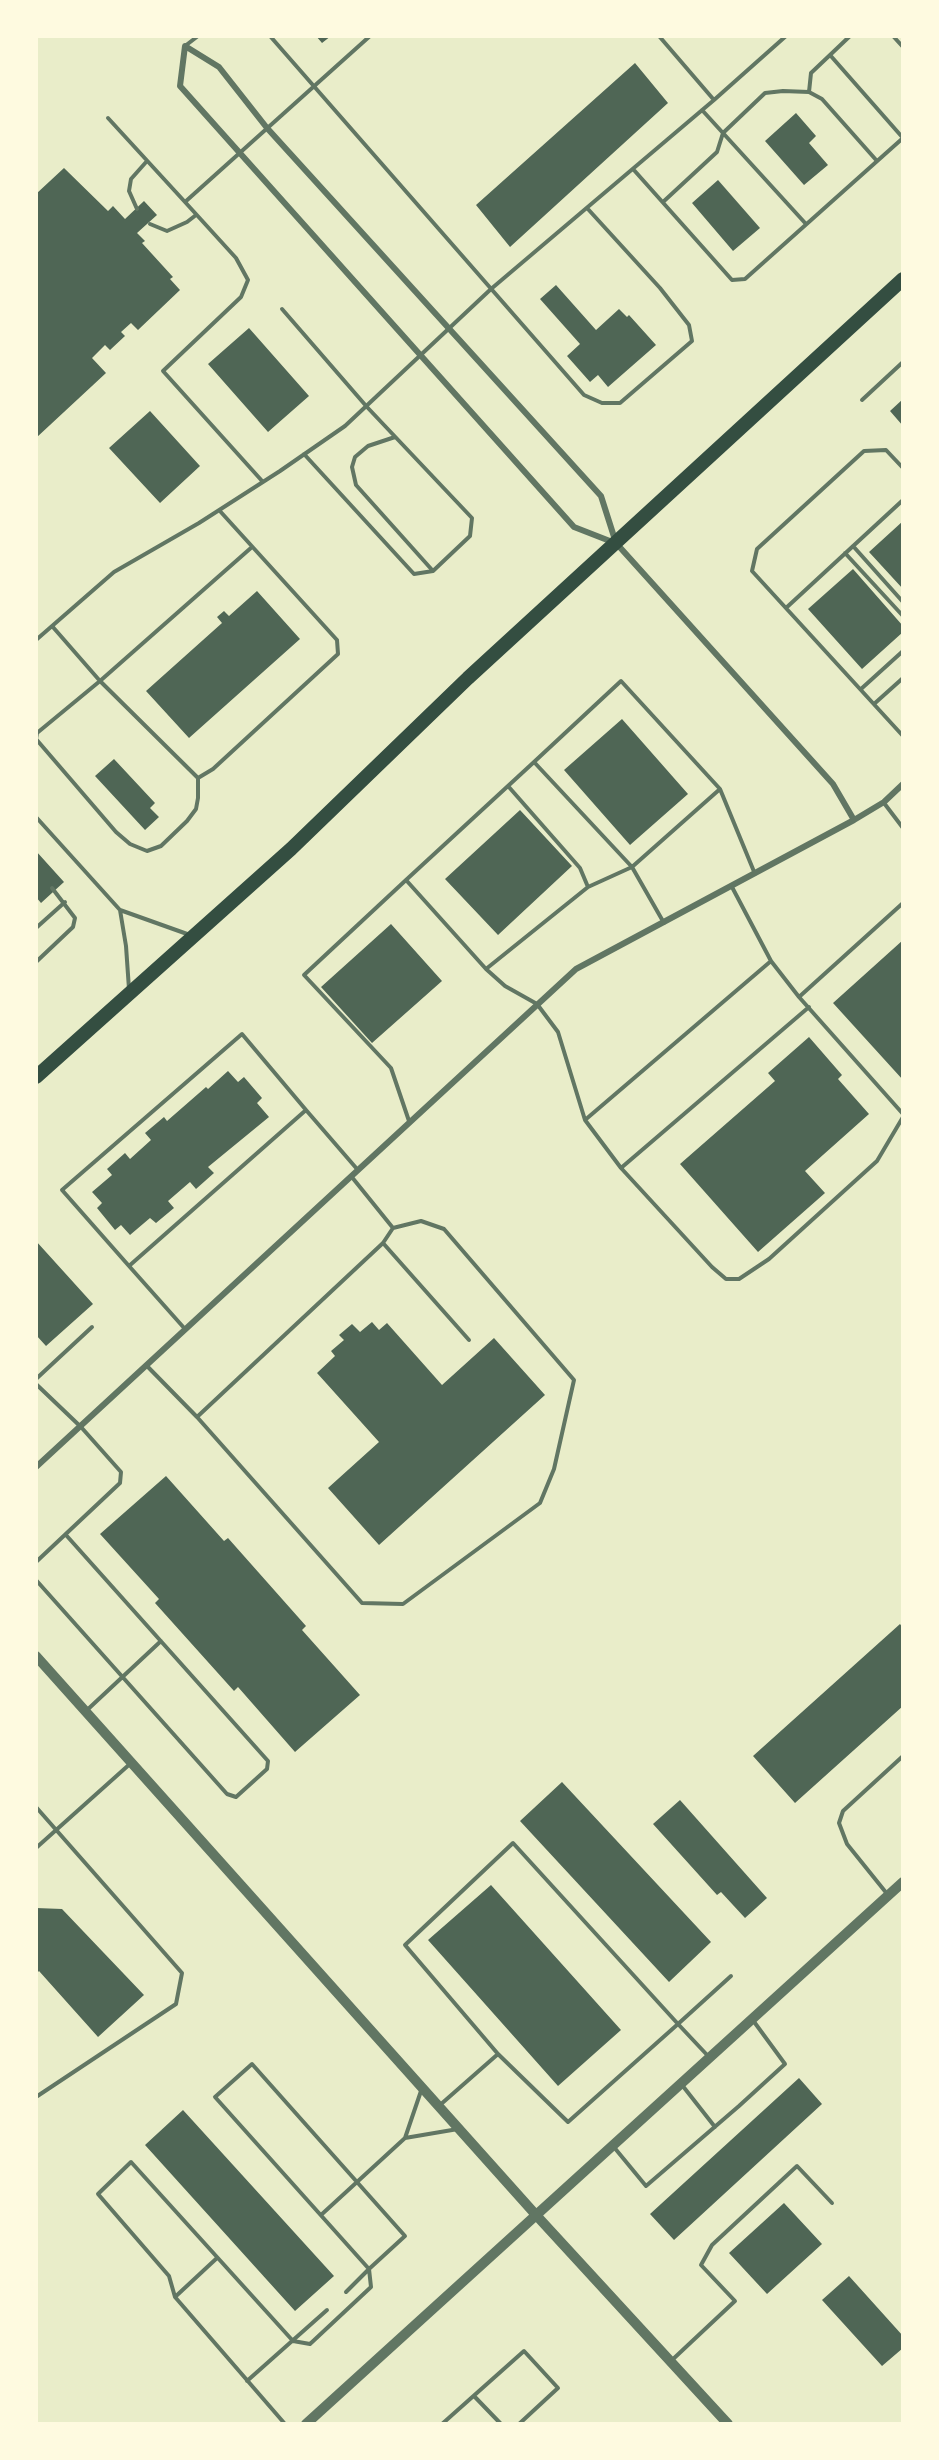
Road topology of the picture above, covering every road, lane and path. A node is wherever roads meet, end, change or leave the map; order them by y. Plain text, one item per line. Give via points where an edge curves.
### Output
1 (198, 36) edge
2 (270, 36) edge
3 (370, 36) edge
4 (659, 36) edge
5 (786, 36) edge
6 (850, 36) edge
7 (893, 36) edge
8 (185, 46) junction
9 (903, 47) edge
10 (830, 55) junction
11 (314, 88) junction
12 (809, 92) junction
13 (714, 100) junction
14 (702, 110) junction
15 (108, 118) dead end
16 (267, 128) junction
17 (723, 133) junction
18 (903, 138) edge
19 (239, 154) junction
20 (147, 161) junction
21 (877, 161) junction
22 (633, 169) junction
23 (185, 202) junction
24 (663, 202) junction
25 (587, 208) junction
26 (137, 209) dead end
27 (196, 215) junction
28 (150, 224) dead end
29 (806, 224) junction
30 (903, 279) edge
31 (491, 289) junction
32 (282, 309) dead end
33 (450, 327) junction
34 (420, 356) junction
35 (903, 362) edge
36 (862, 400) dead end
37 (367, 407) junction
38 (395, 437) junction
39 (304, 454) junction
40 (903, 468) edge
41 (263, 482) junction
42 (903, 501) edge
43 (219, 510) junction
44 (616, 543) junction
45 (853, 546) junction
46 (252, 547) junction
47 (845, 553) junction
48 (433, 571) junction
49 (903, 602) edge
50 (786, 608) junction
51 (903, 615) edge
52 (52, 626) junction
53 (36, 640) edge
54 (903, 651) edge
55 (903, 678) edge
56 (100, 681) junction
57 (861, 689) junction
58 (874, 704) junction
59 (903, 736) edge
60 (534, 762) junction
61 (198, 778) junction
62 (903, 784) edge
63 (508, 786) junction
64 (720, 789) junction
65 (884, 802) junction
66 (36, 817) edge
67 (854, 820) junction
68 (903, 828) edge
69 (632, 867) junction
70 (755, 875) junction
71 (406, 880) junction
72 (588, 887) junction
73 (732, 887) junction
74 (52, 888) dead end
75 (65, 902) junction
76 (903, 903) edge
77 (120, 910) junction
78 (664, 923) junction
79 (36, 928) edge
80 (194, 936) junction
81 (771, 961) junction
82 (36, 962) edge
83 (486, 969) junction
84 (130, 993) junction
85 (799, 997) junction
86 (537, 1004) junction
87 (808, 1007) junction
88 (36, 1077) edge
89 (306, 1110) junction
90 (903, 1116) edge
91 (585, 1120) junction
92 (409, 1121) junction
93 (621, 1168) junction
94 (357, 1169) junction
95 (351, 1175) junction
96 (393, 1228) junction
97 (383, 1243) junction
98 (129, 1266) junction
99 (92, 1326) dead end
100 (186, 1330) junction
101 (469, 1340) dead end
102 (147, 1366) junction
103 (36, 1379) edge
104 (36, 1384) edge
105 (197, 1417) junction
106 (81, 1427) junction
107 (36, 1467) edge
108 (66, 1535) junction
109 (36, 1562) edge
110 (36, 1580) edge
111 (161, 1641) junction
112 (36, 1656) edge
113 (123, 1676) junction
114 (85, 1712) junction
115 (903, 1756) edge
116 (131, 1763) junction
117 (36, 1807) edge
118 (56, 1830) junction
119 (36, 1848) edge
120 (903, 1882) edge
121 (888, 1895) junction
122 (731, 1976) dead end
123 (752, 2019) junction
124 (678, 2024) junction
125 (498, 2054) junction
126 (709, 2058) junction
127 (681, 2083) junction
128 (422, 2087) junction
129 (36, 2097) edge
130 (438, 2106) junction
131 (715, 2127) junction
132 (459, 2129) junction
133 (405, 2138) junction
134 (613, 2145) junction
135 (357, 2181) junction
136 (832, 2203) dead end
137 (321, 2215) junction
138 (536, 2215) junction
139 (217, 2258) junction
140 (369, 2269) junction
141 (346, 2292) dead end
142 (175, 2296) junction
143 (327, 2310) dead end
144 (293, 2342) junction
145 (671, 2362) junction
146 (247, 2381) junction
147 (474, 2396) junction
148 (285, 2424) edge
149 (306, 2424) edge
150 (442, 2424) edge
151 (501, 2424) edge
152 (519, 2424) edge
153 (728, 2424) edge

1 - 8 lane
2 - 11 lane
3 - 11 lane
4 - 13 lane
5 - 13 lane
6 - 10 lane
7 - 9 lane
8 - 16 street via 219,67
8 - 19 street via 180,86
10 - 12 lane via 811,73
10 - 18 lane
11 - 16 lane
11 - 31 lane
12 - 17 lane via 765,93
12 - 21 lane via 822,99
13 - 14 lane
14 - 17 lane
14 - 22 lane
15 - 20 lane
16 - 19 lane
16 - 33 street
17 - 24 lane via 717,152
17 - 29 lane
18 - 21 lane
19 - 23 lane
19 - 34 street
20 - 23 lane
20 - 26 lane via 131,179 129,191
21 - 29 lane
22 - 24 lane
22 - 25 lane
23 - 27 lane
24 - 29 lane via 732,280 745,279
25 - 31 lane
25 - 31 lane via 660,288 689,325 692,341 620,403 602,404 590,399
27 - 28 lane via 167,231
27 - 41 lane via 236,258 248,280 241,297 163,371
30 - 44 main road
31 - 33 lane
32 - 37 lane
33 - 34 lane
33 - 44 street via 600,496
34 - 37 lane
34 - 44 street via 574,527
35 - 36 lane
37 - 38 lane
37 - 39 lane
38 - 48 lane via 472,519 470,536
38 - 48 lane via 368,446 355,457 352,467 356,485
39 - 41 lane
39 - 48 lane via 414,574
40 - 50 lane via 886,450 864,451 757,549 752,571
41 - 43 lane
42 - 45 lane
43 - 46 lane
43 - 52 lane via 114,572
44 - 67 street via 833,784
44 - 80 main road
45 - 47 lane
45 - 49 lane
46 - 56 lane
46 - 61 lane via 337,640 338,654 213,769
47 - 50 lane
47 - 51 lane
50 - 57 lane
52 - 53 lane
52 - 56 lane
54 - 57 lane
55 - 58 lane
56 - 61 lane
56 - 61 lane via 42,727 36,740 116,832 147,851 160,846 196,809
57 - 58 lane
58 - 59 lane
60 - 63 lane
60 - 64 lane via 621,681
60 - 69 lane
62 - 65 street
63 - 71 lane
63 - 72 lane via 580,868
64 - 69 lane
64 - 70 lane
65 - 67 street
65 - 68 lane
66 - 77 lane
67 - 70 street
69 - 72 lane
69 - 78 lane
70 - 73 street
71 - 83 lane
71 - 92 lane via 304,975 391,1068
72 - 83 lane
73 - 78 street
73 - 81 lane
74 - 75 lane
75 - 79 lane
75 - 82 lane via 75,918 73,927
76 - 85 lane
77 - 80 lane
77 - 84 lane
78 - 86 street via 576,969
80 - 84 main road
81 - 85 lane
81 - 91 lane
83 - 86 lane via 505,986
84 - 88 main road
85 - 87 lane
86 - 91 lane via 558,1032
86 - 92 street
87 - 90 lane
87 - 93 lane
89 - 94 lane
89 - 98 lane
89 - 98 lane via 242,1034 63,1190
90 - 93 lane via 877,1161 769,1259 739,1279 726,1279 712,1268
91 - 93 lane
92 - 94 street
94 - 95 street
95 - 96 lane
95 - 100 street
96 - 97 lane
96 - 105 lane via 421,1221 444,1229 573,1380 554,1469 540,1503 403,1604 362,1603
97 - 101 lane
97 - 105 lane
98 - 100 lane
99 - 103 lane
100 - 102 street
102 - 105 lane
102 - 106 street
104 - 106 lane
106 - 107 street
106 - 108 lane via 121,1472 120,1483
108 - 109 lane
108 - 111 lane
110 - 113 lane
111 - 113 lane
111 - 113 lane via 268,1761 267,1769 236,1797 227,1794
112 - 114 street
113 - 114 lane
114 - 116 street
115 - 121 lane via 843,1811 839,1823 852,1851
116 - 118 lane
116 - 128 street
117 - 118 lane
118 - 119 lane
118 - 129 lane via 182,1973 176,2004
120 - 121 street
121 - 123 street
122 - 124 lane
123 - 126 street
123 - 131 lane via 785,2064
124 - 125 lane via 568,2122
124 - 125 lane via 513,1843 405,1945
124 - 126 lane
125 - 130 lane
126 - 127 street
127 - 131 lane
127 - 134 street
128 - 130 street
128 - 133 lane
130 - 132 street
131 - 134 lane via 646,2186
132 - 133 lane
132 - 138 street
133 - 135 lane
134 - 138 street
135 - 137 lane
135 - 137 lane via 252,2064 216,2097
135 - 140 lane via 405,2236
136 - 145 lane via 797,2166 712,2245 701,2265 735,2301
137 - 140 lane
138 - 145 street
138 - 149 street
139 - 142 lane
139 - 142 lane via 131,2162 98,2194 169,2276
139 - 144 lane
140 - 141 lane
140 - 144 lane via 371,2287 310,2344
142 - 146 lane
143 - 144 lane
144 - 146 lane
145 - 153 street
146 - 148 lane
147 - 150 lane
147 - 151 lane
147 - 152 lane via 524,2351 558,2388

